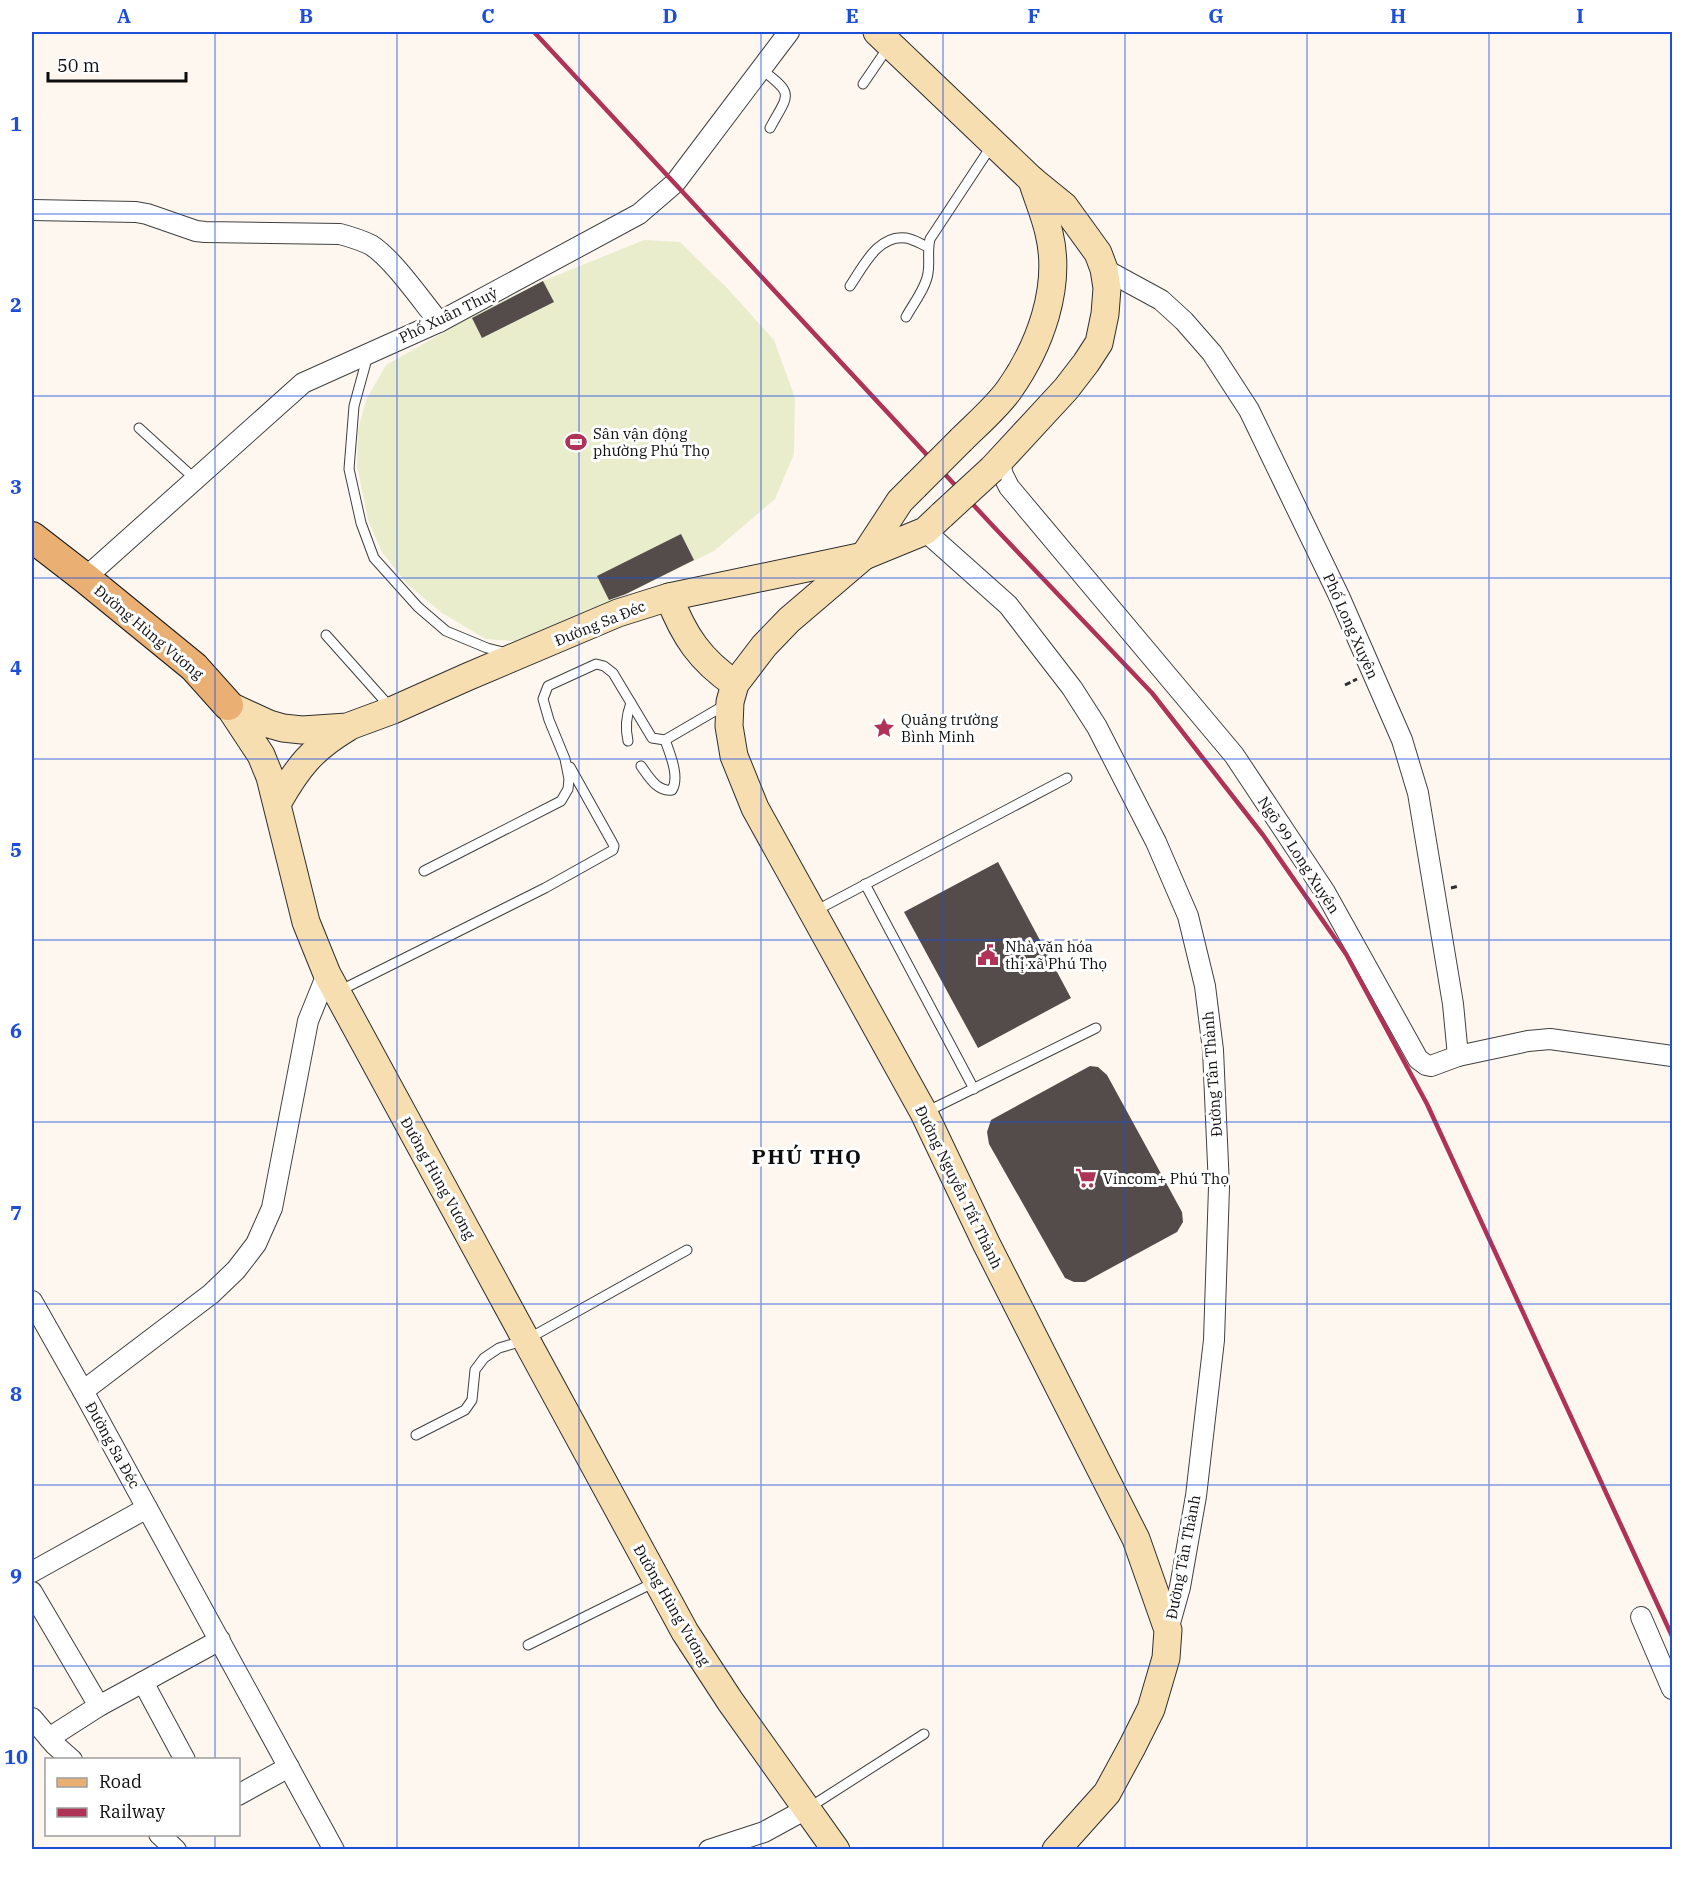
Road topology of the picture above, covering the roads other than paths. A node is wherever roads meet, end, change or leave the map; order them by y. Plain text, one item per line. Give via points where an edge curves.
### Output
1 (789, 32) edge
2 (883, 38) edge
3 (761, 69) junction
4 (862, 84) dead end
5 (770, 128) dead end
6 (993, 144) junction
7 (1032, 180) junction
8 (32, 210) edge
9 (928, 247) junction
10 (1104, 268) junction
11 (850, 286) dead end
12 (906, 317) dead end
13 (439, 322) junction
14 (369, 353) junction
15 (139, 428) dead end
16 (995, 465) junction
17 (195, 479) junction
18 (934, 523) junction
19 (32, 537) edge
20 (864, 556) junction
21 (85, 578) junction
22 (669, 597) junction
23 (326, 635) dead end
24 (518, 656) junction
25 (733, 693) junction
26 (631, 703) junction
27 (228, 705) junction
28 (393, 710) junction
29 (347, 728) junction
30 (628, 741) dead end
31 (665, 741) junction
32 (565, 759) junction
33 (641, 766) dead end
34 (1067, 778) dead end
35 (278, 802) junction
36 (424, 872) dead end
37 (865, 884) junction
38 (813, 912) junction
39 (332, 983) junction
40 (1096, 1028) dead end
41 (1458, 1056) junction
42 (1672, 1056) edge
43 (974, 1089) junction
44 (924, 1113) junction
45 (687, 1250) dead end
46 (32, 1301) edge
47 (526, 1340) junction
48 (83, 1391) junction
49 (416, 1435) dead end
50 (147, 1508) junction
51 (32, 1572) edge
52 (657, 1581) junction
53 (32, 1592) edge
54 (1641, 1617) dead end
55 (1168, 1630) junction
56 (220, 1640) junction
57 (528, 1645) dead end
58 (143, 1682) junction
59 (1672, 1689) edge
60 (99, 1706) junction
61 (32, 1718) edge
62 (924, 1734) dead end
63 (49, 1738) junction
64 (70, 1758) edge
65 (184, 1758) edge
66 (289, 1767) junction
67 (240, 1793) edge
68 (808, 1808) junction
69 (334, 1850) edge
70 (709, 1850) edge
71 (836, 1850) edge
72 (1056, 1850) edge

1 - 3 street, Phố Xuân Thuỷ
2 - 4 lane
2 - 6 main road
3 - 5 lane via 785,90 786,97
3 - 13 street, Phố Xuân Thuỷ via 675,183 639,214
6 - 7 main road
6 - 9 lane
7 - 10 main road via 1064,206 1098,253
7 - 20 main road, bridge via 1050,233 1052,291 1023,367 1008,391 900,501
8 - 13 street via 136,212 205,232 340,234 357,238 386,258
9 - 11 lane via 906,238 892,239 875,249
9 - 12 lane via 928,273
10 - 16 main road via 1107,288 1099,343 1066,389
10 - 41 street, Phố Long Xuyên via 1161,300 1212,353 1249,411 1339,596 1402,740 1418,793
13 - 14 street, Phố Xuân Thuỷ
14 - 17 street, Phố Xuân Thuỷ via 303,383
14 - 24 lane via 354,406 349,469 361,523 374,558 418,607 446,631
15 - 17 lane
16 - 18 main road, bridge
16 - 41 street, Ngõ 99 Long Xuyên via 1009,487 1234,755 1325,892 1418,1059 1431,1066
17 - 21 street, Phố Xuân Thuỷ
18 - 20 main road
18 - 55 street, Đường Tân Thành via 1008,605 1097,727 1156,842 1188,916 1204,986 1214,1050 1219,1187 1214,1340 1196,1496
19 - 21 main road, Đường Hùng Vương
20 - 22 main road, Đường Sa Đéc
20 - 25 main road via 764,646
21 - 27 main road, Đường Hùng Vương via 194,667
22 - 24 main road, Đường Sa Đéc via 618,613
22 - 25 main road via 695,648
23 - 28 lane
24 - 28 main road, Đường Sa Đéc
25 - 31 lane
25 - 38 main road, Đường Nguyễn Tất Thành via 729,726 734,756 755,808
26 - 30 lane via 627,714
26 - 31 lane via 652,738
26 - 32 lane via 613,673 596,664 548,686 543,699
27 - 29 main road, Đường Sa Đéc via 283,728
27 - 35 main road, Đường Hùng Vương via 261,755
28 - 29 main road, Đường Sa Đéc
29 - 35 main road, Đường Sa Đéc via 301,764
31 - 33 lane via 674,772 672,790 658,788
32 - 36 lane via 569,779 561,801
32 - 39 lane via 613,850 545,888
34 - 37 lane
35 - 39 main road, Đường Hùng Vương via 306,922
37 - 38 lane
37 - 43 lane
38 - 44 main road, Đường Nguyễn Tất Thành
39 - 47 main road, Đường Hùng Vương
39 - 48 street, Đường Sa Đéc via 308,1021 272,1208 256,1244 211,1294
40 - 43 lane
41 - 42 street, Ngõ 99 Long Xuyên via 1550,1040
43 - 44 lane
44 - 55 main road, Đường Nguyễn Tất Thành via 1136,1539
45 - 47 lane
46 - 48 street
47 - 49 lane via 499,1348 484,1358 475,1370 472,1400 465,1410
47 - 52 main road, Đường Hùng Vương
48 - 50 street, Đường Sa Đéc
50 - 51 street
50 - 56 street, Đường Sa Đéc
52 - 57 lane
52 - 68 main road, Đường Hùng Vương via 730,1701
53 - 60 street
54 - 59 street
55 - 72 main road, Đường Nguyễn Tất Thành via 1166,1658 1151,1709 1132,1747 1107,1793
56 - 58 street
56 - 66 street, Đường Sa Đéc
58 - 60 street
58 - 65 street
60 - 63 street
61 - 63 street
62 - 68 lane
63 - 64 street
66 - 67 street
66 - 69 street, Đường Sa Đéc
68 - 70 street via 764,1832
68 - 71 main road, Đường Hùng Vương

